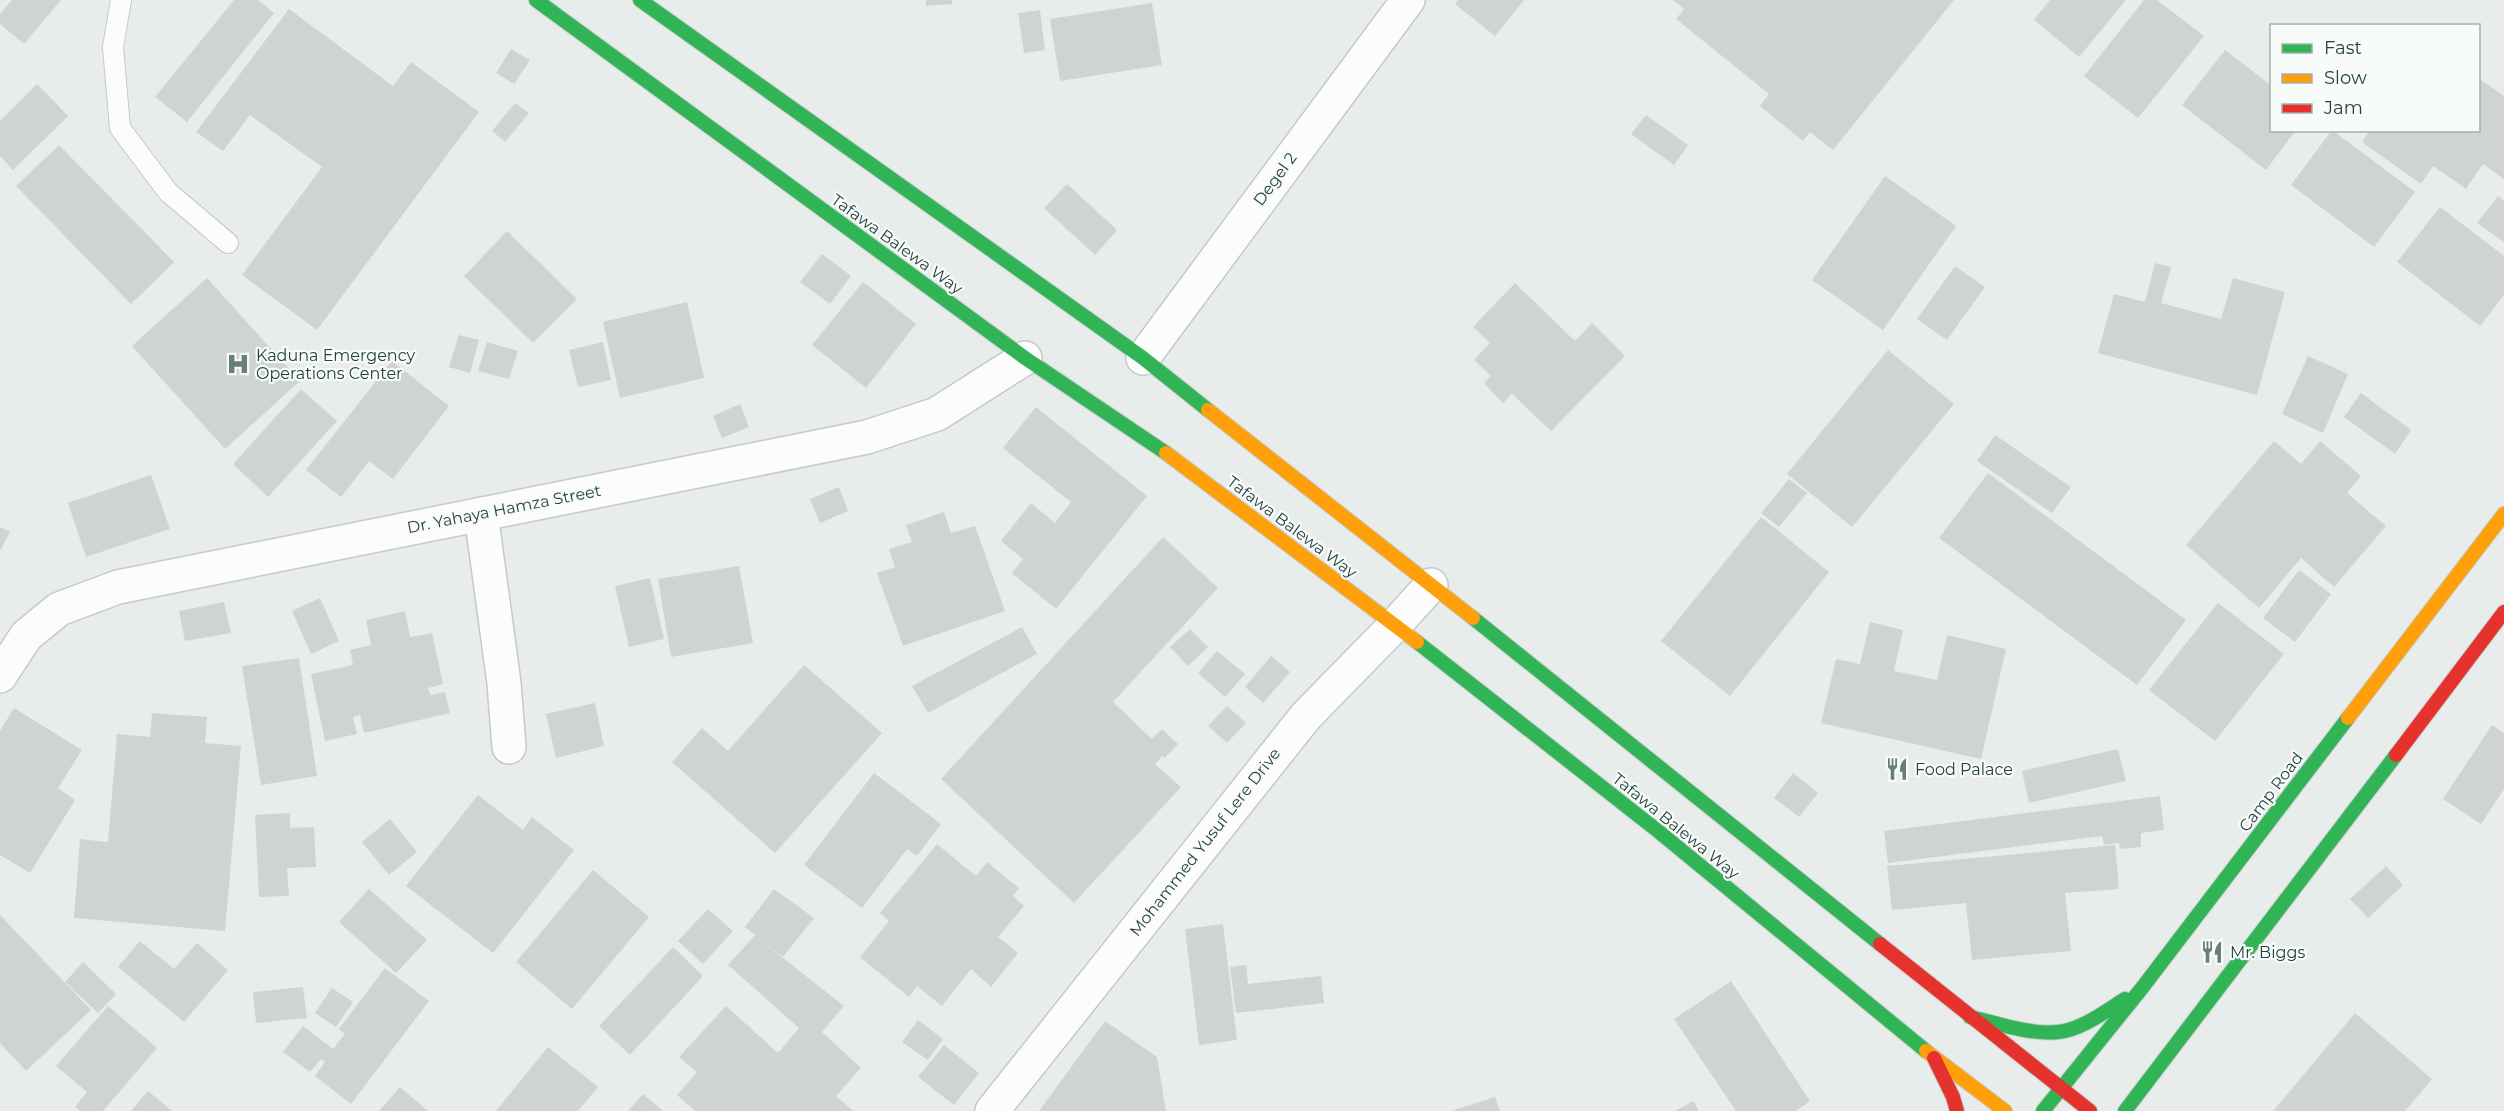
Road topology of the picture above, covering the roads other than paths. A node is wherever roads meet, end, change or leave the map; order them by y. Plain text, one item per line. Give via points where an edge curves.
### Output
1 (121, 0) edge
2 (537, 0) edge
3 (640, 0) edge
4 (1408, 0) edge
5 (228, 243) dead end
6 (1025, 358) junction
7 (1143, 358) junction
8 (482, 514) junction
9 (2504, 514) edge
10 (1431, 585) junction
11 (2504, 612) edge
12 (1395, 625) junction
13 (0, 676) edge
14 (508, 747) dead end
15 (2142, 988) junction
16 (1970, 1017) junction
17 (1934, 1058) junction
18 (2062, 1089) junction
19 (992, 1111) edge
20 (1957, 1111) edge
21 (2005, 1111) edge
22 (2043, 1111) edge
23 (2090, 1111) edge
24 (2125, 1111) edge

1 - 5 lane via 113,46 120,128 168,192
2 - 6 main road, Tafawa Balewa Way
3 - 7 main road
4 - 7 street, Degel 2
6 - 8 street, Dr. Yahaya Hamza Street via 937,414 867,436
6 - 12 main road, Tafawa Balewa Way via 1169,455
7 - 10 main road
8 - 13 street, Dr. Yahaya Hamza Street via 118,586 59,609 26,636
8 - 14 street via 504,683
9 - 15 main road, Camp Road
10 - 12 street, Mohammed Yusuf Lere Drive
10 - 16 main road
11 - 24 main road
12 - 17 main road, Tafawa Balewa Way via 1658,831
12 - 19 street, Mohammed Yusuf Lere Drive via 1306,716
15 - 16 main road via 2106,1012 2060,1032
15 - 18 main road, Camp Road
16 - 18 main road
17 - 20 main road
17 - 21 main road, Tafawa Balewa Way
18 - 22 main road, Camp Road
18 - 23 main road

